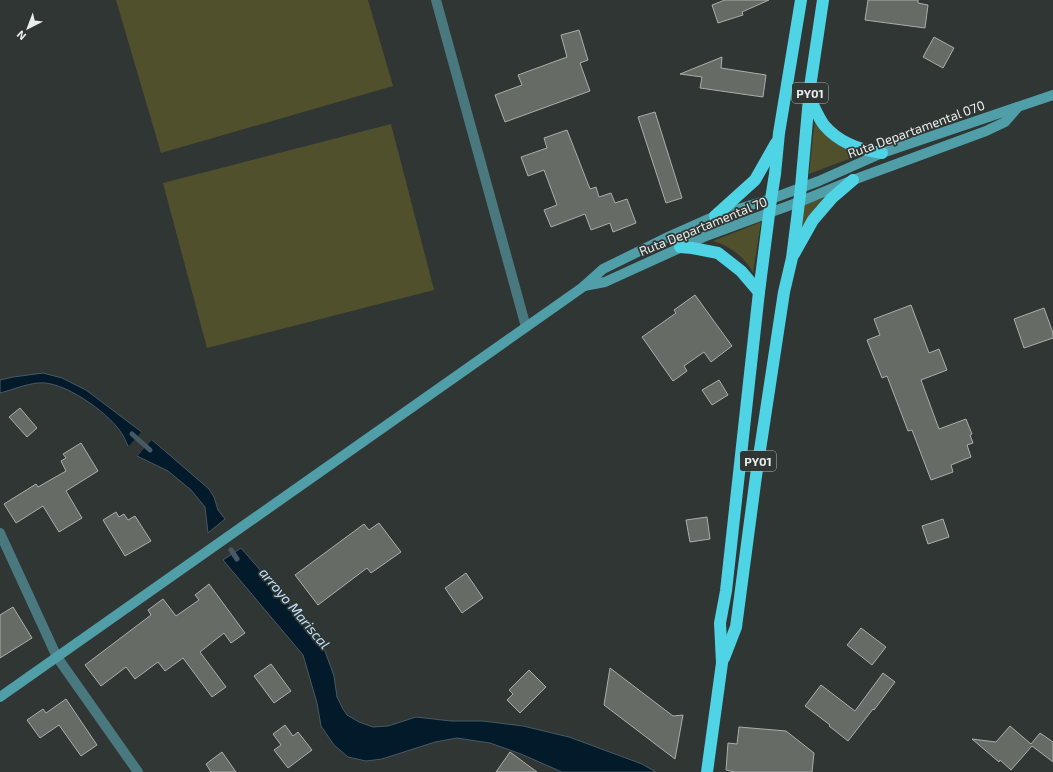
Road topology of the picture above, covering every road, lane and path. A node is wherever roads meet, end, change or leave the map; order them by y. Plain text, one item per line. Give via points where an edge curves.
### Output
1 (436, 0) edge
2 (801, 0) edge
3 (823, 0) edge
4 (1053, 95) edge
5 (809, 97) junction
6 (1018, 107) junction
7 (779, 133) junction
8 (882, 153) junction
9 (854, 180) junction
10 (801, 187) junction
11 (771, 199) junction
12 (799, 202) junction
13 (770, 213) junction
14 (715, 216) junction
15 (680, 248) junction
16 (792, 258) junction
17 (583, 287) junction
18 (759, 292) junction
19 (526, 327) junction
20 (0, 533) edge
21 (57, 657) junction
22 (722, 663) junction
23 (0, 697) edge
24 (138, 772) edge
25 (707, 772) edge

1 - 19 street
2 - 7 highway, PY01
3 - 5 highway, PY01
4 - 6 main road, Ruta Departamental 70
5 - 8 highway via 825,125 844,143
5 - 10 highway, PY01
6 - 8 main road, Ruta Departamental 070
6 - 9 main road, Ruta Departamental 70 via 1004,122 986,131
7 - 11 highway, PY01
7 - 14 highway via 774,148 755,180
8 - 10 main road, Ruta Departamental 070
9 - 12 main road, Ruta Departamental 70
9 - 16 highway via 832,198 814,220
10 - 11 main road, Ruta Departamental 70
10 - 12 highway, PY01
11 - 13 highway, PY01
11 - 14 main road, Ruta Departamental 70
12 - 13 main road, Ruta Departamental 70
12 - 16 highway, PY01
13 - 15 main road, Ruta Departamental 70
13 - 18 highway, PY01
14 - 17 main road, Ruta Departamental 70 via 603,269
15 - 17 main road, Ruta Departamental 70 via 605,282
15 - 18 highway via 718,254 741,271
16 - 22 highway, PY01 via 784,292 756,476 736,627
17 - 19 main road
18 - 22 highway, PY01 via 726,591 720,623
19 - 21 main road
20 - 21 street
21 - 23 main road
21 - 24 street
22 - 25 highway, PY01

